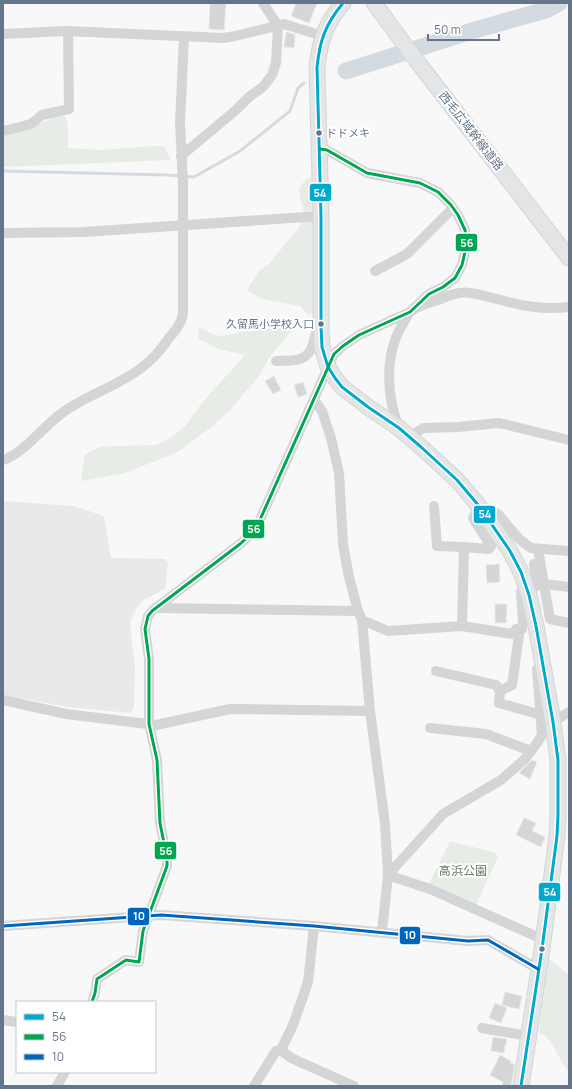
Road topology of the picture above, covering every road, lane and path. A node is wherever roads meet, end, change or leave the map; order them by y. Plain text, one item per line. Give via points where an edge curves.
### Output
1 (262, 3) edge
2 (343, 3) edge
3 (374, 3) edge
4 (278, 26) junction
5 (68, 31) junction
6 (3, 34) edge
7 (323, 36) junction
8 (184, 37) junction
9 (3, 131) edge
10 (320, 149) junction
11 (181, 156) junction
12 (453, 208) junction
13 (321, 216) junction
14 (183, 226) junction
15 (3, 233) edge
16 (569, 258) edge
17 (375, 271) dead end
18 (569, 307) edge
19 (410, 312) junction
20 (321, 327) junction
21 (276, 361) dead end
22 (328, 367) junction
23 (314, 400) junction
24 (404, 432) junction
25 (569, 440) edge
26 (3, 460) edge
27 (434, 506) dead end
28 (483, 512) junction
29 (464, 547) junction
30 (535, 548) junction
31 (569, 552) edge
32 (544, 584) junction
33 (526, 587) junction
34 (569, 587) edge
35 (157, 608) junction
36 (360, 616) junction
37 (569, 623) edge
38 (462, 626) junction
39 (516, 628) dead end
40 (436, 671) dead end
41 (500, 691) junction
42 (3, 700) edge
43 (370, 711) junction
44 (569, 712) edge
45 (547, 718) junction
46 (150, 724) junction
47 (430, 728) dead end
48 (531, 751) junction
49 (388, 875) junction
50 (150, 915) junction
51 (3, 926) edge
52 (314, 926) junction
53 (382, 932) junction
54 (542, 939) junction
55 (538, 969) junction
56 (92, 1001) edge
57 (3, 1020) edge
58 (16, 1022) edge
59 (482, 1028) dead end
60 (528, 1036) junction
61 (281, 1050) junction
62 (64, 1073) edge
63 (57, 1086) edge
64 (254, 1086) edge
65 (354, 1086) edge
66 (521, 1086) edge

1 - 4 street
2 - 7 main road via 333,15
3 - 16 main road, 西毛広域幹線道路
4 - 7 street via 284,24
4 - 8 street via 236,36
4 - 11 street via 276,63 268,82
5 - 6 street
5 - 8 street
5 - 9 street via 69,109 42,115 31,124
7 - 10 main road via 317,67
8 - 11 street
10 - 12 street via 327,150 367,173 420,183 438,192
10 - 13 main road
11 - 14 street
12 - 17 street via 407,254
12 - 19 street via 465,230 467,243 462,265 455,278 429,294
13 - 14 street
13 - 20 main road
14 - 15 street via 82,232
14 - 26 street via 183,314 179,326 164,346 140,369 71,407 13,455
18 - 19 street via 551,309 520,305 470,293 454,294
19 - 22 street via 360,335 343,346 334,354
19 - 24 street via 395,340 390,369 393,413
20 - 21 street via 316,330 313,345 307,356 301,359
20 - 22 main road via 322,347
22 - 23 street
22 - 24 main road via 352,396
23 - 35 street via 264,514 254,530 240,544
23 - 36 street via 322,411 339,473 344,544 349,577
24 - 25 street via 423,428 499,423
24 - 28 main road via 457,480
27 - 29 street via 437,546
28 - 29 street via 473,518 491,546 489,549
28 - 30 street via 498,514 519,539
28 - 33 main road via 510,551
29 - 38 street
30 - 31 street
30 - 32 street
30 - 33 street via 537,586
32 - 34 street
32 - 37 street via 550,619
33 - 39 street via 521,592 524,622 522,629
33 - 45 main road via 543,662
35 - 36 street
35 - 46 street via 148,616 145,629 149,659
36 - 38 street via 388,630
36 - 43 street
38 - 41 street via 519,634 512,685
40 - 41 street via 496,685
41 - 45 street via 499,703
42 - 46 street via 66,714
43 - 46 street via 230,709 156,725
43 - 49 street via 385,824
44 - 45 street
45 - 48 street via 542,735
45 - 54 main road via 558,760 558,815
46 - 50 street via 157,760 160,823 167,858 167,866
47 - 48 street via 486,734
48 - 49 street via 501,780 443,814
49 - 53 street
49 - 54 street via 430,888
50 - 51 street
50 - 52 street
50 - 56 street via 143,931 139,962 126,960 96,979
52 - 53 street
52 - 61 street via 308,982
53 - 55 street via 468,941 488,940
54 - 55 main road
55 - 60 main road
57 - 58 street
59 - 60 street
60 - 66 main road
61 - 64 street via 276,1051
61 - 65 street via 291,1058
62 - 63 street

